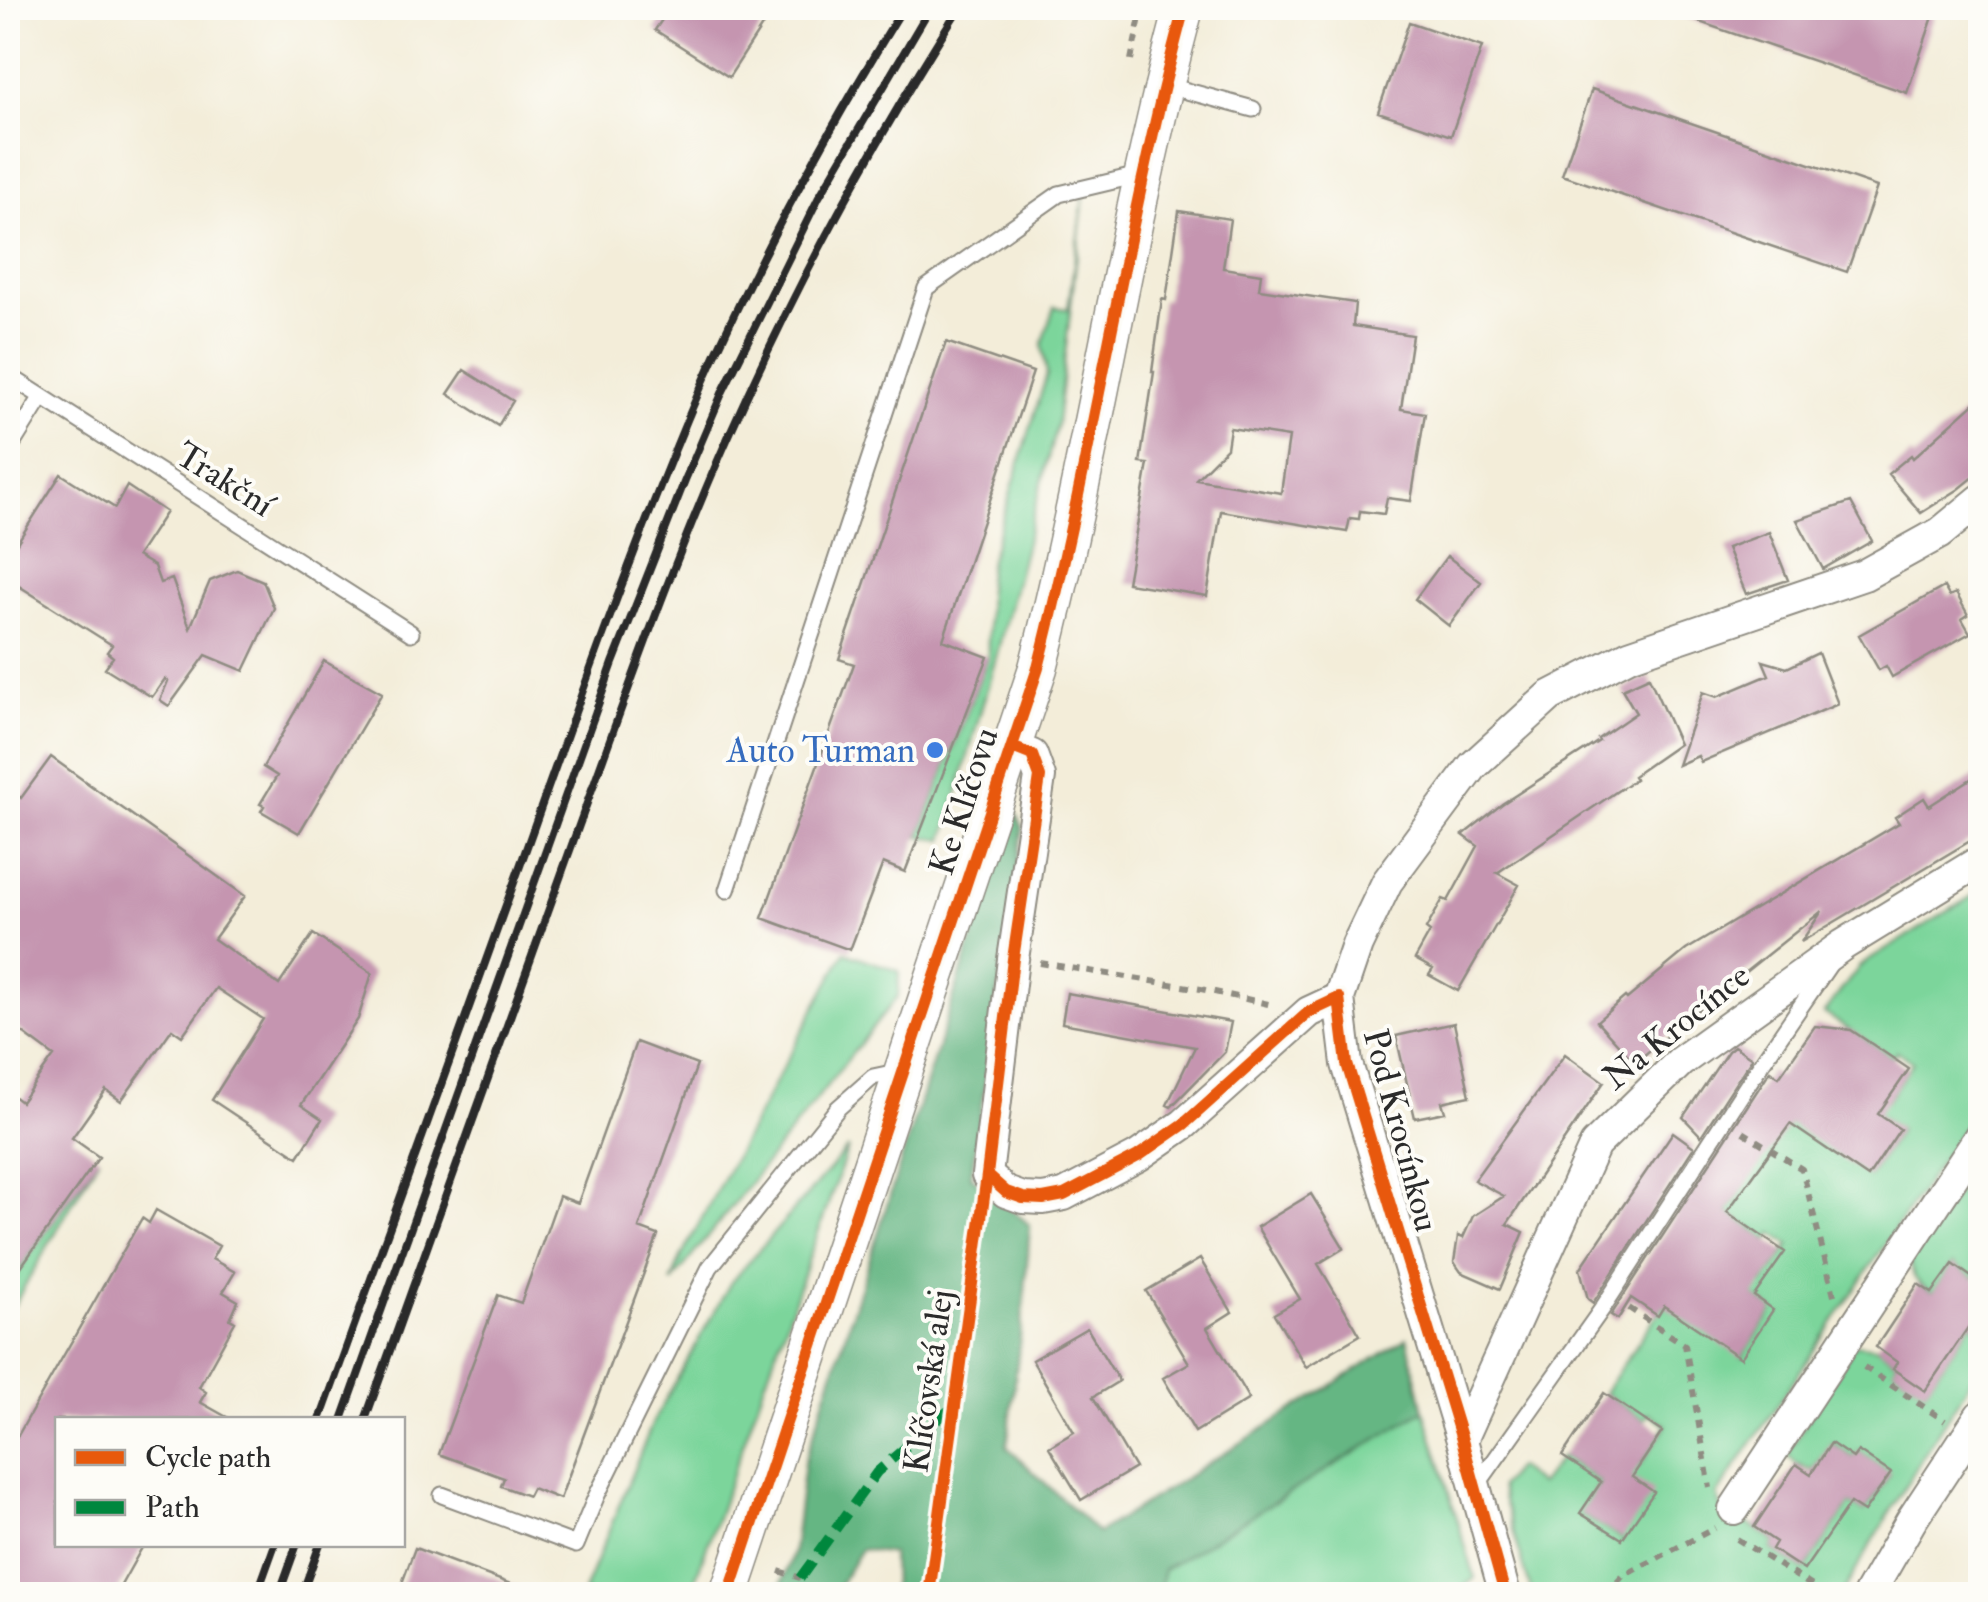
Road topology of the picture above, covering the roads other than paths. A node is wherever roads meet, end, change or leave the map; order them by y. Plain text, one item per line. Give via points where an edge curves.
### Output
1 (1184, 8) edge
2 (1164, 84) junction
3 (1252, 109) dead end
4 (1143, 174) junction
5 (8, 375) edge
6 (41, 398) junction
7 (8, 451) edge
8 (1980, 500) edge
9 (410, 633) dead end
10 (1012, 747) junction
11 (1980, 861) edge
12 (727, 890) dead end
13 (1843, 945) junction
14 (1338, 998) junction
15 (905, 1070) junction
16 (1980, 1136) edge
17 (1980, 1416) edge
18 (1462, 1440) junction
19 (1474, 1489) junction
20 (442, 1495) dead end
21 (1724, 1516) road end
22 (730, 1594) edge
23 (1506, 1594) edge
24 (1868, 1594) edge

1 - 2 street, Ke Klíčovu
2 - 3 lane
2 - 4 street, Ke Klíčovu
4 - 10 street, Ke Klíčovu via 1056,595
4 - 12 lane via 1059,194 926,288
5 - 6 lane, Trakční
6 - 7 lane
6 - 9 lane, Trakční
8 - 14 street, Pod Krocínkou via 1940,533 1864,575 1629,655 1550,696 1472,766 1387,882
10 - 14 street, Pod Krocínkou via 1032,755 1040,777 987,1175 1006,1192 1043,1199 1064,1194 1138,1156 1184,1124 1309,1012
10 - 15 street, Ke Klíčovu
11 - 13 street, Na Krocínce
13 - 18 street, Na Krocínce via 1680,1062 1594,1145
13 - 19 lane via 1611,1296
14 - 18 street, Pod Krocínkou via 1346,1064
15 - 20 lane via 873,1077 838,1108 710,1267 576,1544
15 - 22 street, Ke Klíčovu
16 - 21 street
17 - 24 street
18 - 19 street, Pod Krocínkou
19 - 23 street, Pod Krocínkou

